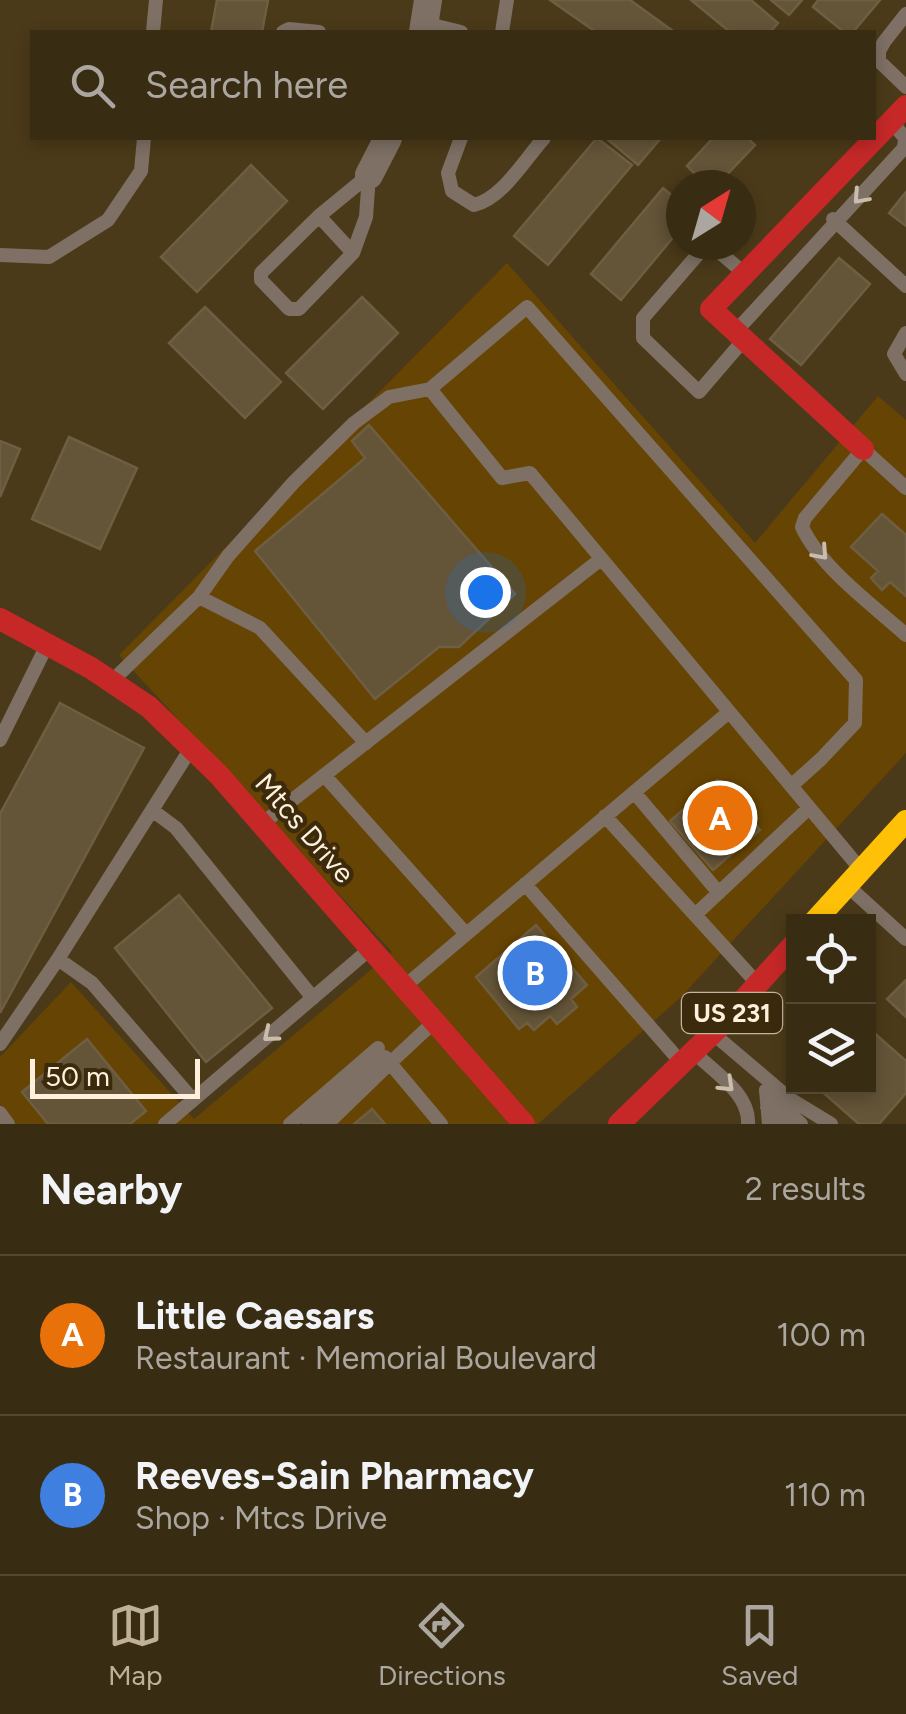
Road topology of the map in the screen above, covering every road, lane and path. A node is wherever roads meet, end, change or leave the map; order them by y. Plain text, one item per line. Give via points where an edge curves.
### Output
1 (156, 0) edge
2 (507, 0) edge
3 (906, 14) edge
4 (425, 19) edge
5 (153, 30) edge
6 (455, 30) edge
7 (502, 30) edge
8 (906, 87) edge
9 (898, 114) edge
10 (876, 137) edge
11 (144, 140) edge
12 (387, 140) edge
13 (460, 140) edge
14 (542, 140) edge
15 (873, 140) edge
16 (368, 175) junction
17 (814, 201) junction
18 (319, 216) junction
19 (837, 222) junction
20 (353, 253) junction
21 (0, 255) edge
22 (695, 260) edge
23 (727, 260) edge
24 (745, 274) junction
25 (906, 286) edge
26 (906, 333) edge
27 (740, 335) junction
28 (906, 374) edge
29 (430, 389) junction
30 (862, 448) junction
31 (906, 488) edge
32 (601, 559) junction
33 (199, 597) junction
34 (0, 619) edge
35 (906, 634) edge
36 (47, 644) junction
37 (111, 682) junction
38 (729, 712) junction
39 (0, 740) edge
40 (366, 742) junction
41 (191, 748) junction
42 (324, 775) junction
43 (791, 786) junction
44 (634, 792) junction
45 (809, 808) junction
46 (152, 810) junction
47 (606, 816) junction
48 (906, 822) edge
49 (261, 824) junction
50 (854, 878) junction
51 (525, 884) junction
52 (721, 891) junction
53 (821, 914) edge
54 (695, 915) junction
55 (466, 934) junction
56 (906, 940) edge
57 (370, 949) junction
58 (786, 953) edge
59 (58, 960) junction
60 (758, 984) junction
61 (404, 986) junction
62 (313, 998) junction
63 (434, 1022) junction
64 (712, 1033) junction
65 (0, 1044) edge
66 (384, 1056) junction
67 (688, 1057) junction
68 (194, 1100) junction
69 (768, 1108) edge
70 (0, 1113) edge
71 (8, 1124) edge
72 (166, 1124) edge
73 (290, 1124) edge
74 (310, 1124) edge
75 (327, 1124) edge
76 (441, 1124) edge
77 (524, 1124) edge
78 (618, 1124) edge
79 (748, 1124) edge
80 (786, 1124) edge
81 (801, 1124) edge
82 (831, 1124) edge

1 - 5 lane
2 - 7 lane
3 - 8 lane via 879,51 879,61
4 - 6 lane
9 - 10 street
9 -> 19 lane via 904,148
11 - 21 lane via 141,171 108,220 49,257
12 - 16 street
13 - 14 lane via 448,173 452,191 474,205 498,191
15 - 17 street
16 - 18 lane
16 - 20 lane via 366,217
17 - 19 lane
17 - 24 street
18 - 20 lane
18 - 20 lane via 261,280 289,309 299,309
19 - 25 lane
19 - 27 lane
22 - 27 lane via 643,318 643,338 699,392
23 - 24 lane
24 - 27 street via 711,308
26 - 28 lane via 894,354
27 - 30 street
29 - 32 lane via 502,478 530,473
29 - 33 lane via 389,397 354,423 254,526
29 - 43 lane via 527,307 856,680 855,723
30 - 31 lane
30 -> 35 lane via 802,527 844,580
32 - 38 lane
32 - 40 lane
33 - 37 lane
33 - 40 lane via 260,628
34 - 36 street, Mtcs Drive
36 - 37 street, Mtcs Drive
36 - 39 lane
37 - 41 street, Mtcs Drive
38 - 43 lane
38 - 44 lane
40 - 42 lane
41 - 46 lane
41 - 49 street, Mtcs Drive
42 - 49 lane
42 - 55 lane
43 - 45 lane
44 - 47 lane
44 - 52 lane via 660,814
45 - 50 lane
45 - 52 lane
46 - 59 lane
46 - 62 lane via 176,828
47 - 51 lane
47 - 54 lane
48 - 50 street
49 - 57 street, Mtcs Drive
50 - 53 street
50 - 56 lane
51 - 55 lane
51 - 67 lane
52 - 54 lane
54 - 60 lane
55 - 61 lane
57 - 61 street, Mtcs Drive
57 - 62 lane
58 - 60 street, US 231
59 - 65 lane
59 - 68 lane via 92,983
60 - 64 street, US 231
61 - 63 street, Mtcs Drive
62 -> 68 lane
63 - 66 lane
63 - 77 street, Mtcs Drive
64 - 67 street, US 231
64 - 69 lane
66 - 73 lane
66 - 74 lane
66 - 75 lane
66 - 76 lane
67 - 78 street, US 231
67 -> 79 lane via 740,1096
68 - 72 lane
69 - 80 lane
69 - 81 lane
69 - 82 lane via 790,1099
70 - 71 lane

